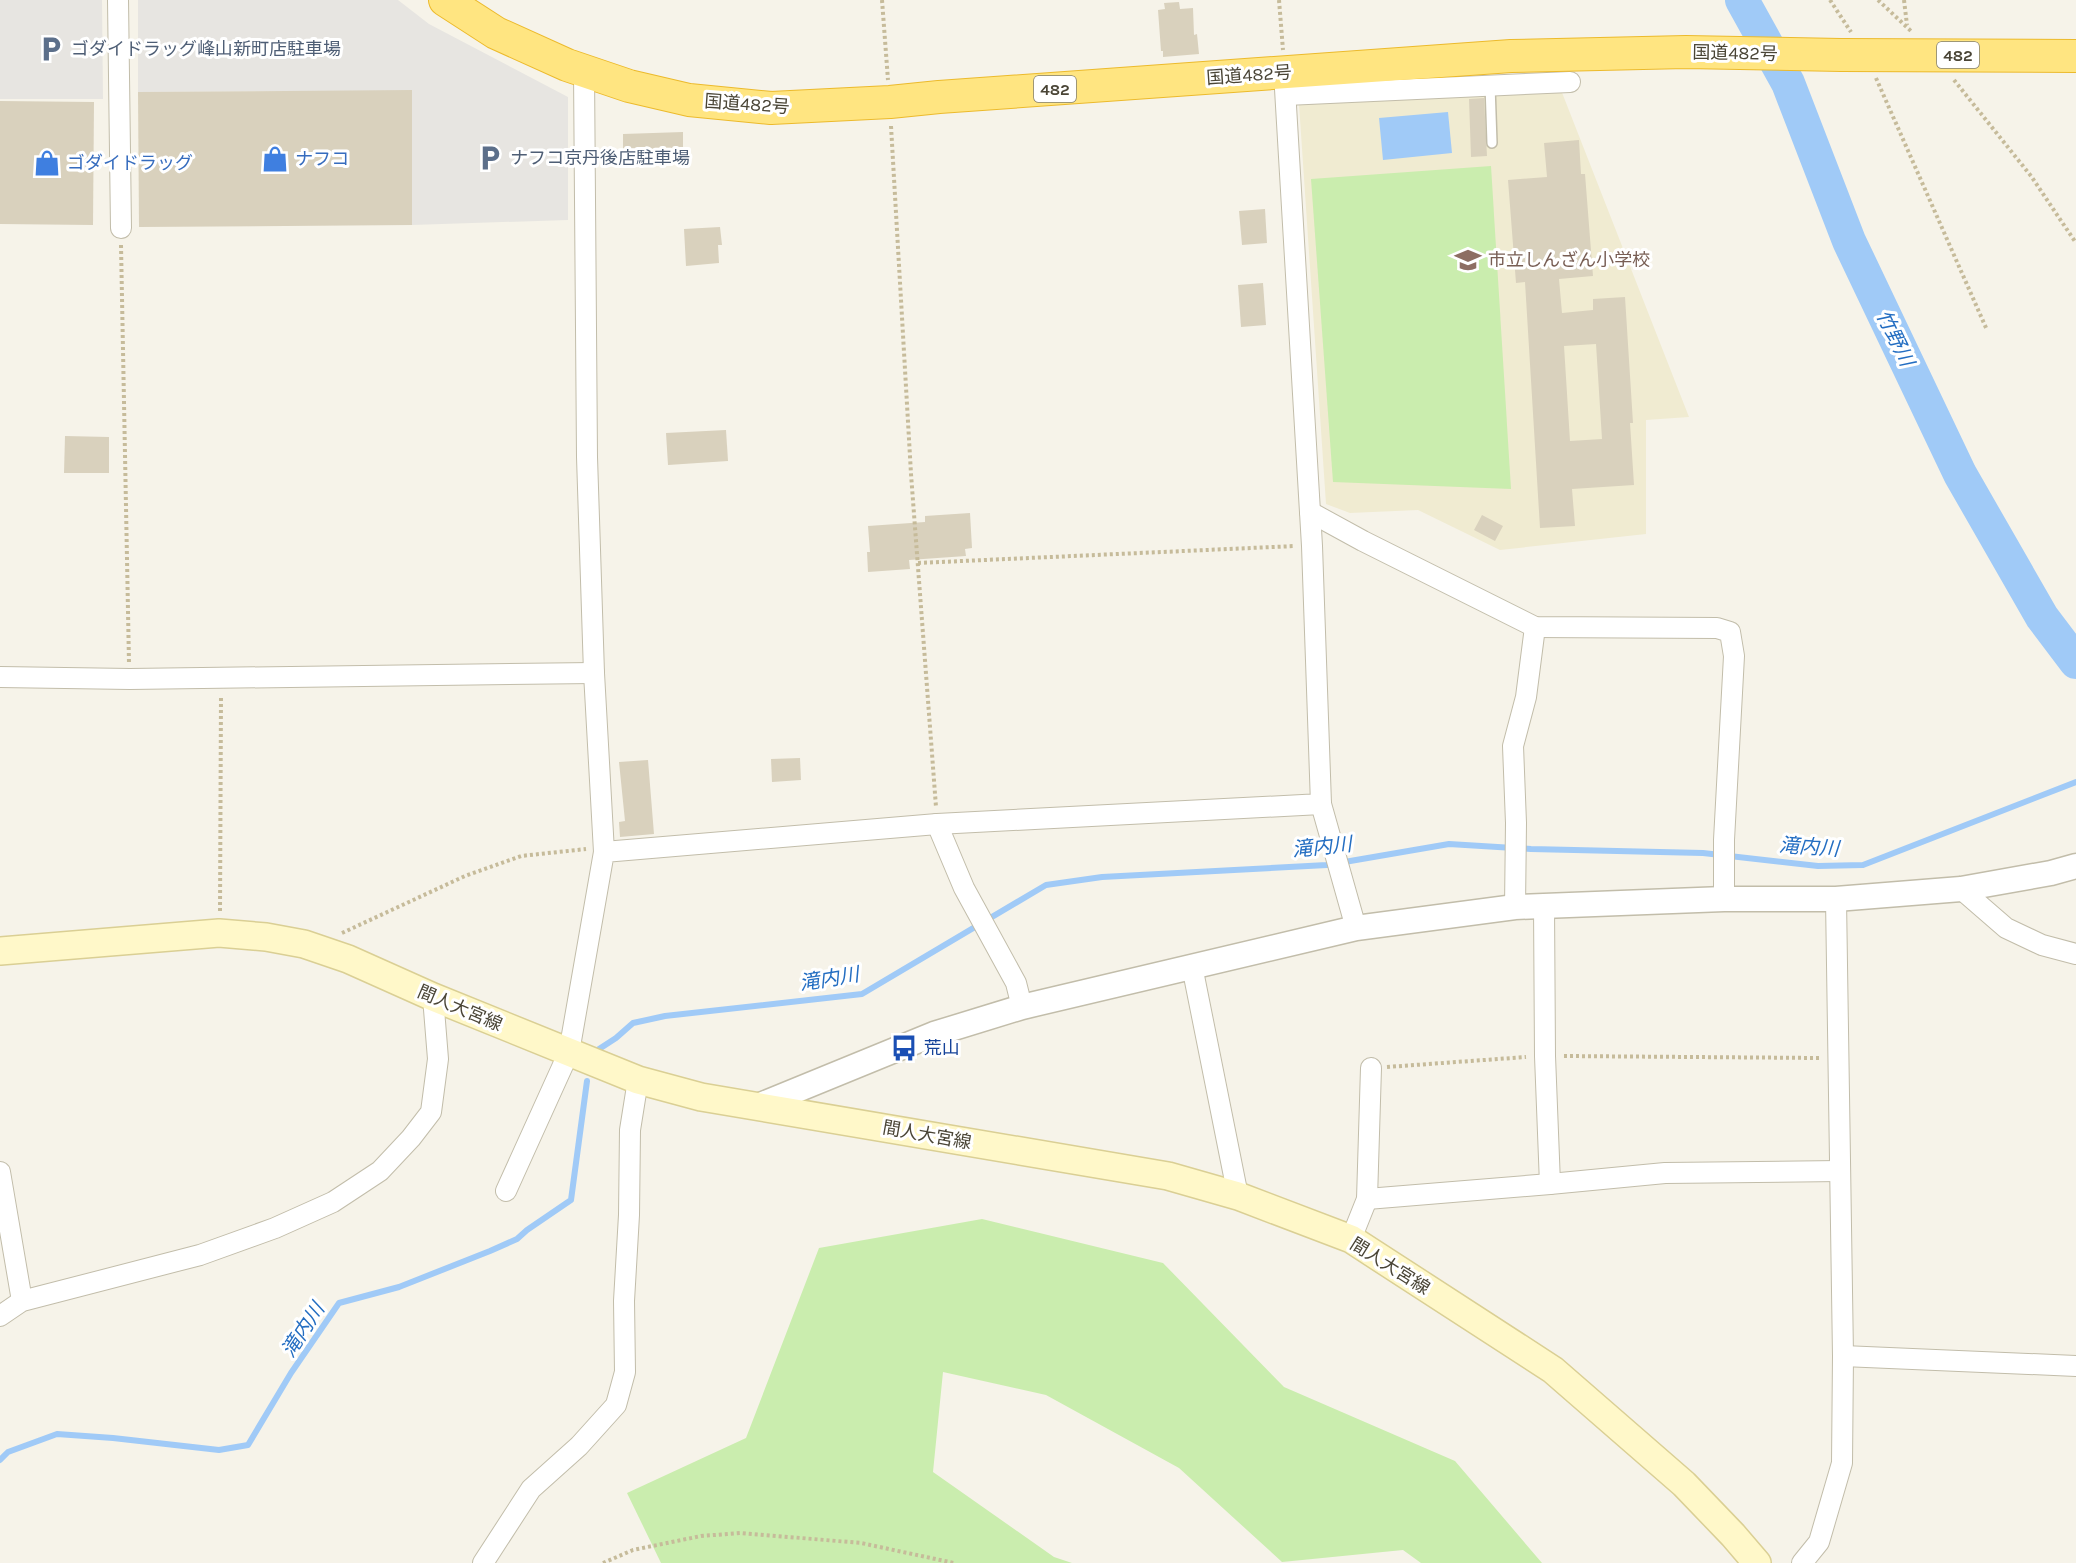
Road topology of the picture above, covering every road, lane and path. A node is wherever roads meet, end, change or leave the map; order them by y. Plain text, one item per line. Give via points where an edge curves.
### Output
1 (118, 0) edge
2 (445, 0) edge
3 (882, 0) edge
4 (1279, 0) edge
5 (1830, 0) edge
6 (1878, 0) edge
7 (1904, 0) edge
8 (1907, 25) junction
9 (1914, 34) dead end
10 (1853, 55) junction
11 (2076, 56) edge
12 (584, 71) junction
13 (1953, 79) dead end
14 (1570, 82) dead end
15 (1285, 84) junction
16 (1490, 85) junction
17 (890, 102) junction
18 (1492, 142) dead end
19 (121, 228) joint
20 (2076, 243) edge
21 (1987, 330) dead end
22 (1310, 512) junction
23 (1312, 546) junction
24 (918, 563) junction
25 (1535, 627) junction
26 (594, 673) junction
27 (0, 677) edge
28 (221, 678) junction
29 (130, 679) junction
30 (1321, 804) junction
31 (937, 824) junction
32 (604, 850) junction
33 (2076, 866) edge
34 (1961, 889) junction
35 (1724, 899) junction
36 (1836, 899) junction
37 (1544, 906) junction
38 (1515, 907) junction
39 (1356, 928) junction
40 (219, 933) junction
41 (311, 946) junction
42 (0, 951) edge
43 (2076, 954) edge
44 (1192, 966) junction
45 (433, 997) junction
46 (1022, 1007) junction
47 (569, 1052) junction
48 (1545, 1056) junction
49 (1839, 1058) junction
50 (1371, 1068) joint
51 (638, 1080) junction
52 (758, 1106) junction
53 (1839, 1171) junction
54 (0, 1172) edge
55 (1550, 1184) junction
56 (506, 1191) dead end
57 (1238, 1196) junction
58 (1367, 1199) junction
59 (1351, 1239) junction
60 (22, 1301) junction
61 (0, 1316) edge
62 (1843, 1356) junction
63 (2076, 1366) edge
64 (483, 1563) edge
65 (603, 1563) edge
66 (954, 1563) edge
67 (1757, 1563) edge
68 (1802, 1563) edge

1 - 19 street
2 - 12 highway, 国道482号 / 482 via 496,33
3 - 17 path
4 - 15 path
5 - 10 path
6 - 8 path
7 - 8 path
8 - 9 path
10 - 11 highway, 国道482号 / 482
10 - 15 highway, 国道482号 / 482 via 1686,52 1511,56
10 - 21 path
12 - 17 highway, 国道482号 / 482 via 689,100 771,108
12 - 26 street via 587,457
13 - 20 path via 2031,176
14 - 16 street
15 - 16 street
15 - 17 highway, 国道482号 / 482
15 - 22 street
16 - 18 lane
17 - 24 path
19 - 29 path
22 - 23 street
22 - 25 street
23 - 24 path
23 - 30 street
24 - 31 path
25 - 35 street via 1717,628 1730,632 1734,656
25 - 38 street via 1526,698 1513,746
26 - 28 street
26 - 32 street
27 - 29 street
28 - 29 street
28 - 40 path
30 - 31 street
30 - 39 street
31 - 32 street
31 - 46 street via 964,888 1016,983
32 - 41 path via 521,856 465,876
32 - 47 street
33 - 34 street
34 - 36 street
34 - 43 street via 2006,928 2042,945
35 - 36 street
35 - 37 street
36 - 49 street
37 - 38 street
37 - 48 street
38 - 39 street
39 - 44 street
40 - 41 main road, 間人大宮線
40 - 42 main road, 間人大宮線
41 - 45 main road, 間人大宮線
44 - 46 street
44 - 57 street
45 - 47 main road, 間人大宮線
45 - 60 street via 438,1059 431,1112 380,1171 333,1203 254,1236 200,1255
46 - 52 street via 934,1034
47 - 51 main road, 間人大宮線
47 - 56 street
48 - 49 path
48 - 50 path
48 - 55 street
49 - 53 street
50 - 58 street
51 - 52 main road, 間人大宮線 via 701,1097
51 - 64 street via 630,1130 625,1372 616,1405 579,1446 531,1489
52 - 57 main road, 間人大宮線 via 1168,1176
53 - 55 street via 1665,1173
53 - 62 street
54 - 60 street
55 - 58 street
57 - 59 main road, 間人大宮線
58 - 59 street
59 - 67 main road, 間人大宮線 via 1553,1370 1684,1484
60 - 61 street
62 - 63 street
62 - 68 street via 1842,1463 1819,1542
65 - 66 path via 633,1550 701,1536 741,1533 861,1543

